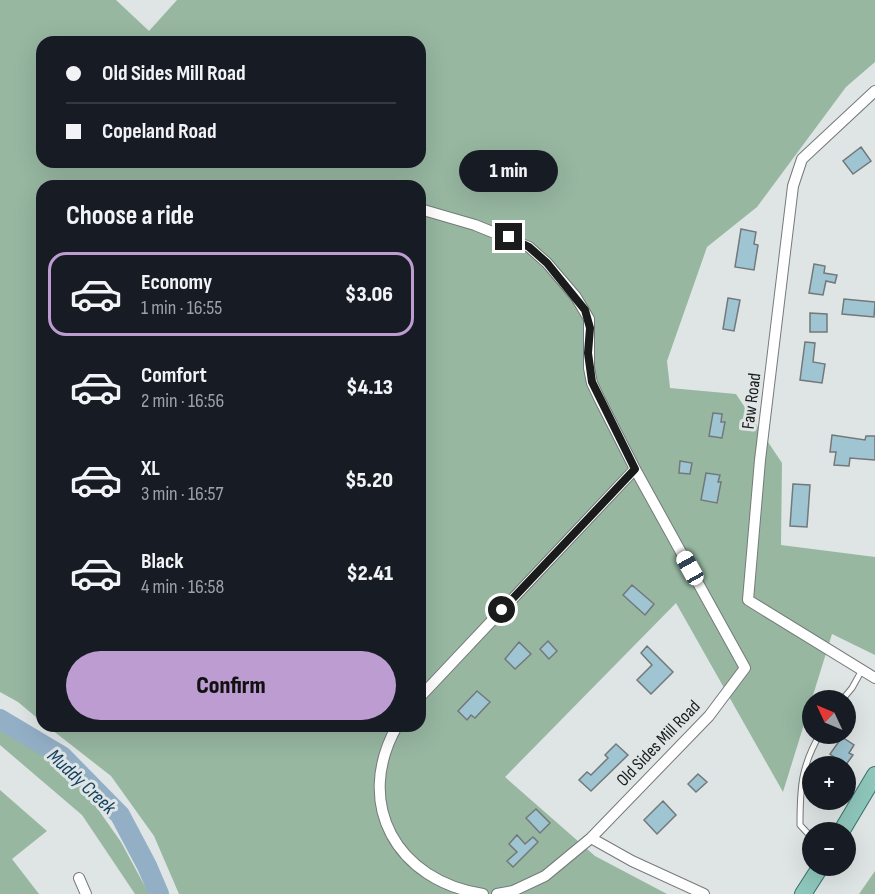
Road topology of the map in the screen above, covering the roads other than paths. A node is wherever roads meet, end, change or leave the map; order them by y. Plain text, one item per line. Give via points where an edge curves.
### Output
1 (875, 91) edge
2 (426, 210) edge
3 (635, 469) junction
4 (862, 670) junction
5 (875, 678) edge
6 (850, 690) edge
7 (426, 691) edge
8 (394, 732) edge
9 (814, 744) edge
10 (875, 775) edge
11 (847, 822) edge
12 (802, 827) edge
13 (591, 838) junction
14 (814, 876) edge
15 (78, 878) dead end
16 (86, 894) edge
17 (483, 894) edge
18 (497, 894) edge
19 (704, 894) edge
20 (803, 894) edge

1 - 4 street, Faw Road via 802,159 793,186 760,460 748,600
2 - 3 street via 529,247 576,297 589,319 592,382
3 - 7 street
3 - 13 street, Old Sides Mill Road via 745,668 709,716
4 - 5 street, Faw Road
4 - 6 lane
8 - 17 street via 380,774 380,803 389,831 406,856 437,881
9 - 12 lane via 799,796
10 - 11 main road
13 - 18 street, Old Sides Mill Road via 545,876
13 - 19 street
14 - 20 main road
15 - 16 street

